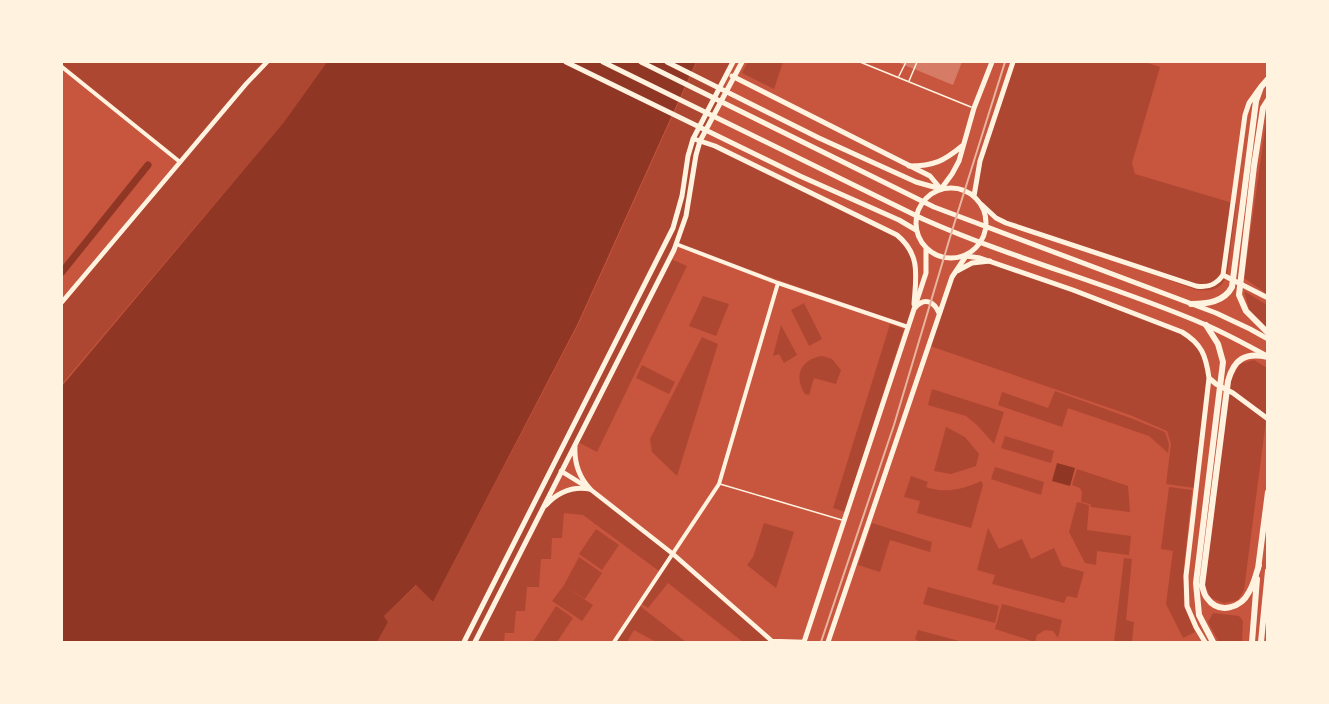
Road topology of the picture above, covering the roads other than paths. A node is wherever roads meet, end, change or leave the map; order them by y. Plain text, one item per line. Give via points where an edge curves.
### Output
1 (267, 62) edge
2 (566, 62) edge
3 (603, 62) edge
4 (642, 62) edge
5 (667, 62) edge
6 (733, 62) edge
7 (742, 62) edge
8 (860, 62) edge
9 (906, 62) edge
10 (917, 62) edge
11 (992, 62) edge
12 (1013, 62) edge
13 (62, 67) edge
14 (727, 73) junction
15 (734, 77) junction
16 (898, 77) junction
17 (1268, 79) edge
18 (909, 82) junction
19 (1262, 87) junction
20 (1268, 100) edge
21 (974, 108) junction
22 (693, 139) junction
23 (700, 141) junction
24 (963, 145) junction
25 (180, 162) junction
26 (909, 166) junction
27 (941, 189) junction
28 (974, 196) junction
29 (982, 206) junction
30 (916, 230) junction
31 (676, 244) junction
32 (926, 249) junction
33 (966, 256) junction
34 (990, 261) junction
35 (1223, 275) junction
36 (952, 277) junction
37 (778, 283) junction
38 (1268, 298) edge
39 (62, 302) edge
40 (1191, 304) junction
41 (914, 310) junction
42 (939, 315) junction
43 (1206, 325) junction
44 (908, 327) junction
45 (1268, 333) edge
46 (1268, 339) edge
47 (1268, 357) edge
48 (1209, 378) junction
49 (1223, 394) junction
50 (1268, 419) edge
51 (576, 442) junction
52 (561, 471) junction
53 (719, 484) junction
54 (590, 489) junction
55 (1268, 492) edge
56 (537, 519) junction
57 (844, 521) junction
58 (673, 554) junction
59 (1258, 565) junction
60 (1268, 571) edge
61 (1265, 588) junction
62 (1268, 596) edge
63 (464, 642) edge
64 (475, 642) edge
65 (614, 642) edge
66 (772, 642) edge
67 (804, 642) edge
68 (828, 642) edge
69 (1205, 642) edge
70 (1213, 642) edge
71 (1252, 642) edge
72 (1261, 642) edge

1 - 25 street
2 - 30 main road
3 - 43 main road via 958,235
4 - 40 main road via 934,207
5 - 27 main road via 819,138 916,182
6 - 14 main road
7 - 15 main road
8 - 16 lane
9 - 16 lane
10 - 18 lane
11 - 21 main road
12 - 28 main road via 980,161
13 - 25 street
14 - 15 main road
14 - 22 main road
15 - 23 main road
15 - 26 main road
16 - 18 lane
17 - 19 highway
18 - 21 lane
19 - 35 main road via 1245,115
19 - 40 highway via 1256,101 1232,286 1224,297
20 - 45 highway via 1263,108 1254,166 1239,290 1246,311
21 - 24 main road
22 - 23 main road
22 - 63 main road via 674,228
23 - 31 main road via 686,216
23 - 41 main road via 897,235 914,257
24 - 26 main road via 933,164
24 - 27 main road via 952,174
25 - 39 street
26 - 27 main road via 930,176
27 - 28 main road via 964,190
27 - 30 main road via 918,210
28 - 29 main road
29 - 33 main road via 986,217 983,240
29 - 35 main road via 1006,223 1196,286 1206,288 1219,282
30 - 32 main road
31 - 37 street
31 - 51 main road
32 - 33 main road via 944,258
32 - 41 main road via 926,273
33 - 34 main road
33 - 36 main road
34 - 36 main road via 972,263
34 - 48 main road via 1182,332 1199,345
35 - 38 main road
36 - 42 main road
37 - 44 street
37 - 53 street
40 - 46 main road
41 - 42 main road via 928,301
41 - 44 main road
42 - 68 main road
43 - 47 main road
43 - 49 highway via 1222,354
44 - 57 main road
47 - 49 highway via 1250,356 1237,361
48 - 50 main road
48 - 69 main road via 1186,576 1187,606
49 - 59 highway via 1202,585 1207,598 1223,608 1240,604 1250,591
49 - 70 highway via 1196,583 1199,615
51 - 52 main road
51 - 54 main road via 576,464
52 - 54 street
52 - 56 main road
53 - 57 lane
53 - 58 street
54 - 56 main road via 563,492 553,498
54 - 58 street
55 - 59 highway
56 - 64 main road
57 - 67 main road
58 - 65 street
58 - 66 street
59 - 71 highway
60 - 61 highway
61 - 62 main road
61 - 72 highway
66 - 67 street

